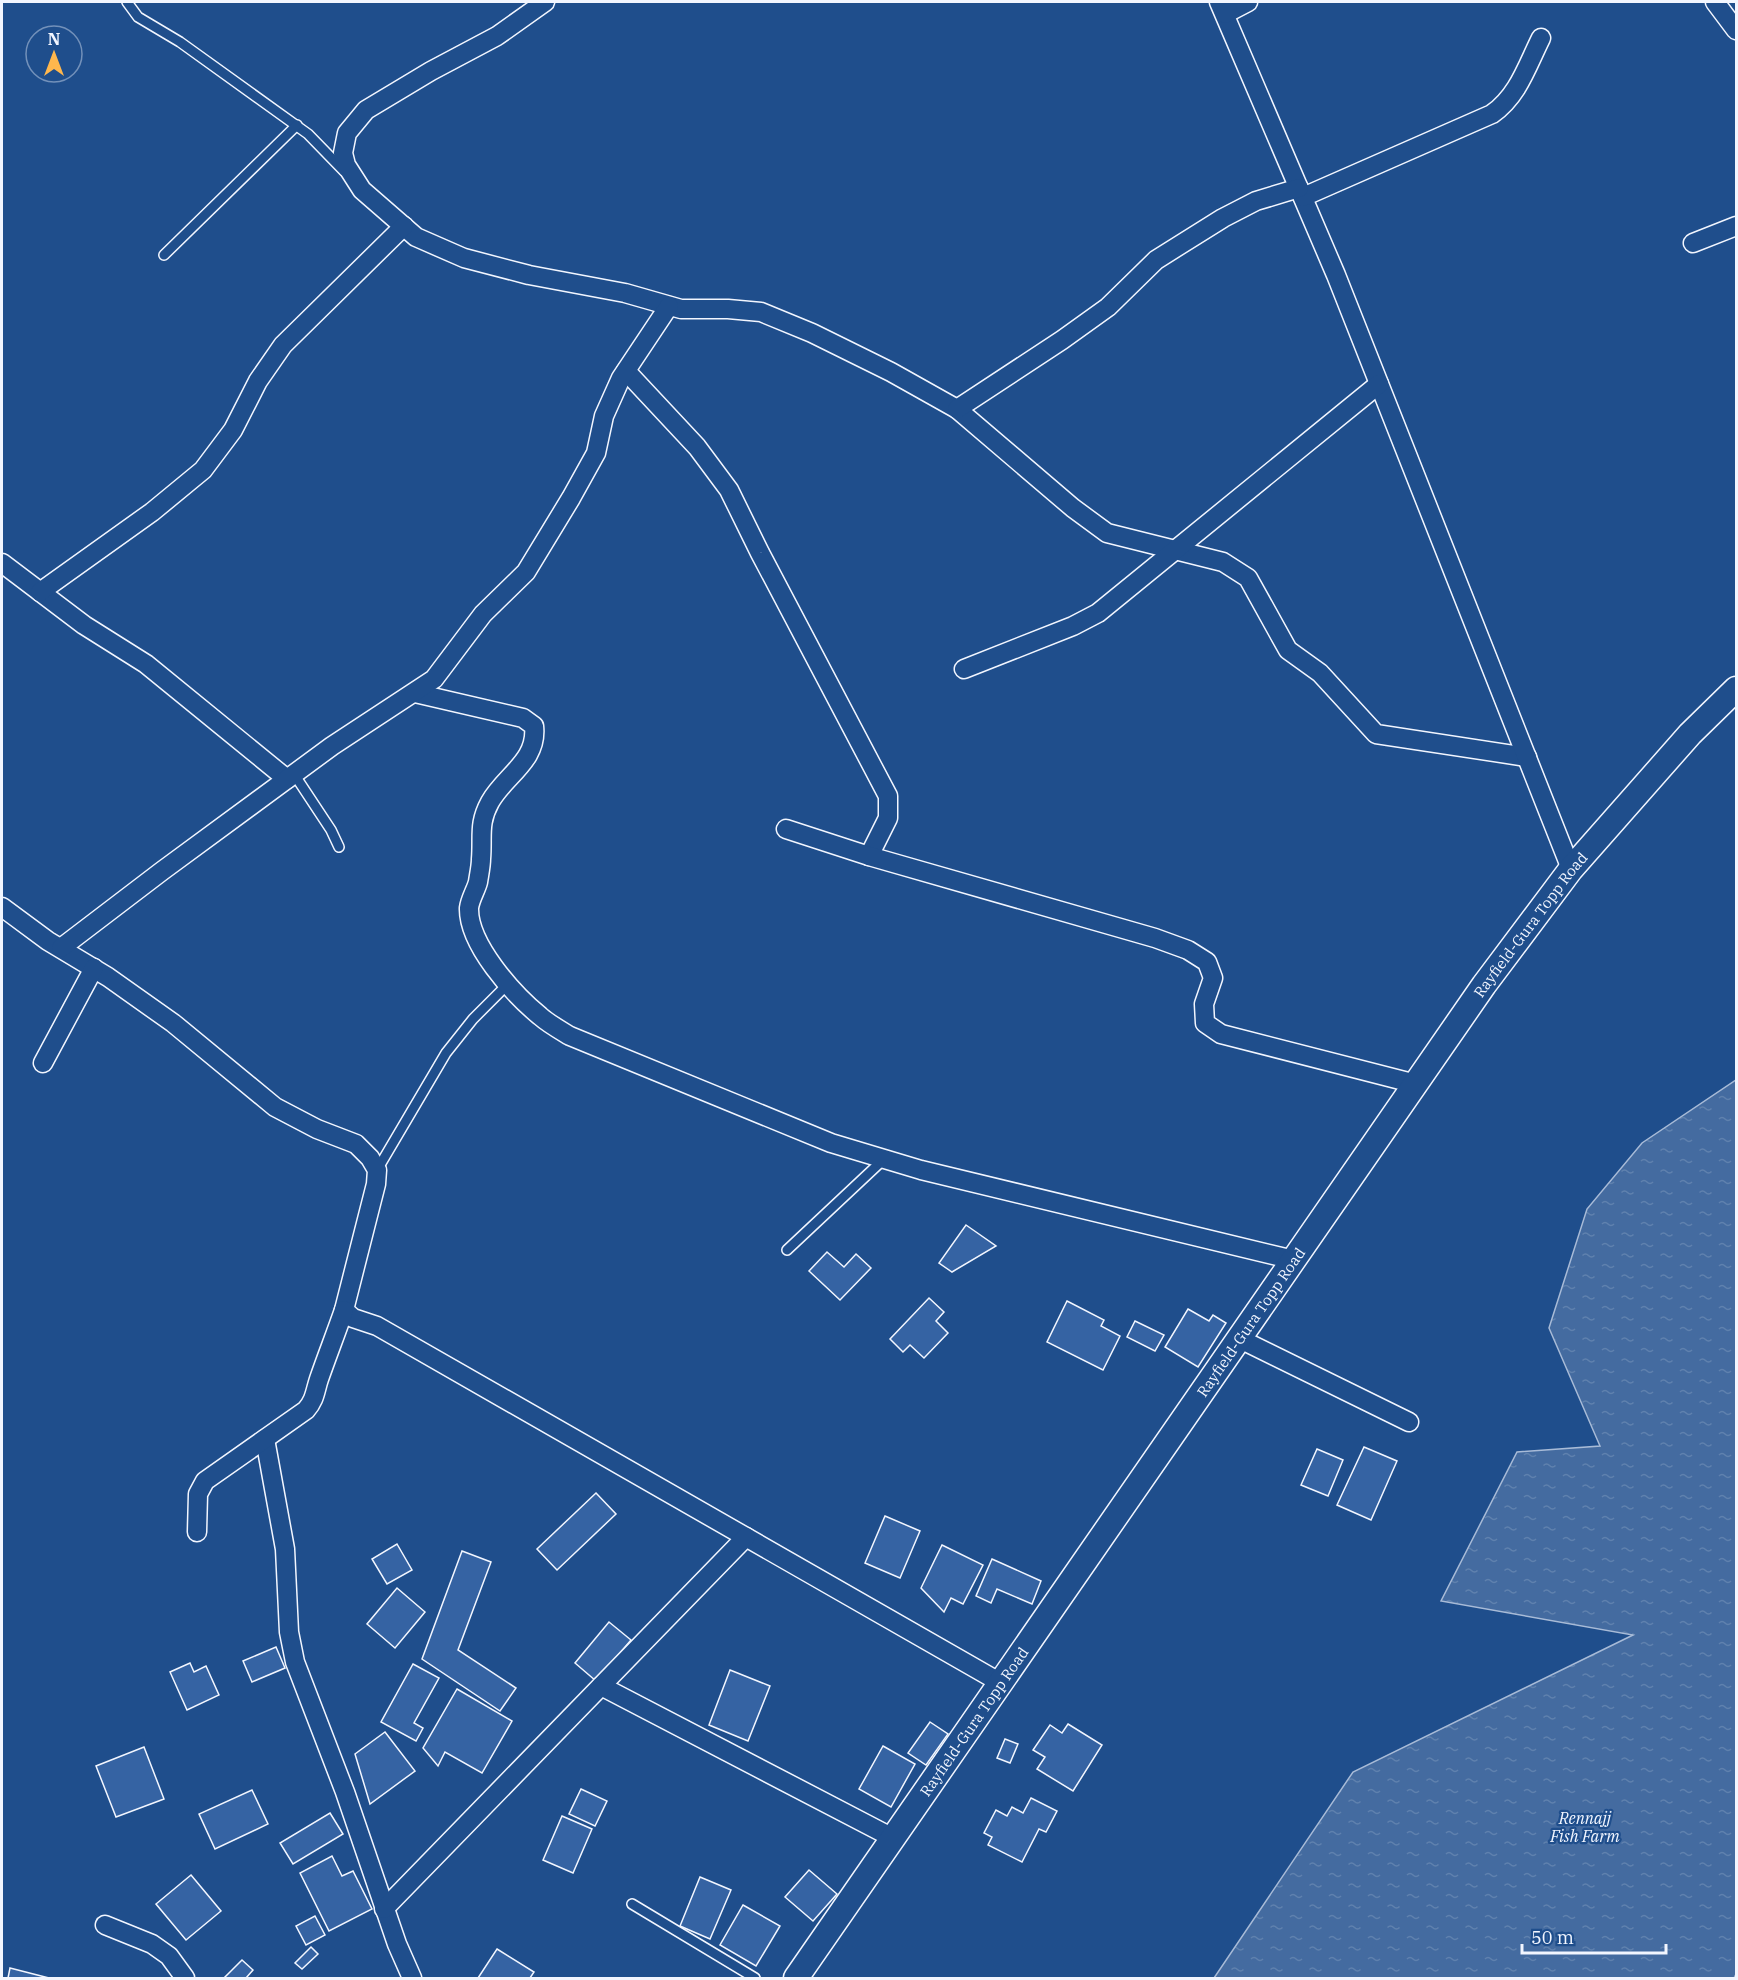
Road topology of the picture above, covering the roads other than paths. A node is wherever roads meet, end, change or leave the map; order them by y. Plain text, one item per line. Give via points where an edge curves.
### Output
1 (127, 2) edge
2 (545, 2) edge
3 (1248, 2) edge
4 (1715, 2) edge
5 (1222, 8) edge
6 (1737, 30) edge
7 (1540, 38) dead end
8 (297, 125) junction
9 (362, 190) junction
10 (1301, 193) junction
11 (404, 226) junction
12 (1737, 226) edge
13 (1694, 243) dead end
14 (164, 255) dead end
15 (669, 306) junction
16 (626, 371) junction
17 (1379, 384) junction
18 (957, 410) junction
19 (1173, 550) junction
20 (2, 563) edge
21 (40, 592) junction
22 (964, 669) dead end
23 (1737, 689) edge
24 (415, 693) junction
25 (1527, 757) junction
26 (290, 776) junction
27 (786, 829) dead end
28 (339, 848) dead end
29 (869, 856) junction
30 (1572, 869) junction
31 (2, 907) edge
32 (61, 948) junction
33 (94, 968) junction
34 (508, 984) junction
35 (43, 1064) dead end
36 (1416, 1084) junction
37 (884, 1159) junction
38 (377, 1170) junction
39 (787, 1250) dead end
40 (1294, 1260) junction
41 (344, 1310) junction
42 (1240, 1339) junction
43 (1409, 1422) dead end
44 (265, 1439) junction
45 (196, 1532) dead end
46 (746, 1538) junction
47 (1001, 1683) junction
48 (601, 1686) junction
49 (893, 1838) junction
50 (632, 1904) dead end
51 (384, 1909) junction
52 (105, 1925) dead end
53 (185, 1978) edge
54 (412, 1978) edge
55 (755, 1978) edge
56 (796, 1978) edge

1 - 8 lane via 138,17
2 - 9 street via 497,36 366,110 347,133 343,153
3 - 5 street
4 - 6 street
5 - 10 street
7 - 10 street via 1516,89 1506,104 1492,114
8 - 9 lane
8 - 14 lane
9 - 11 street
10 - 17 street
10 - 18 street via 1256,201 1156,260 1108,307
11 - 15 street via 416,237 464,258
11 - 21 street via 283,345 258,381 233,430 203,470 152,512
12 - 13 street
15 - 16 street
15 - 18 street via 761,312 891,372
16 - 24 street via 604,416 596,453 526,572 483,614 434,679
16 - 29 street via 697,447 729,490 888,796 888,818
17 - 19 street
17 - 25 street
18 - 19 street via 1107,533
19 - 22 street via 1098,613
19 - 25 street via 1223,562 1248,578 1288,650 1320,673 1376,734
20 - 21 street
21 - 26 street via 146,664
23 - 30 street, Rayfield-Gura Topp Road via 1690,734
24 - 26 street
24 - 34 street via 523,718 534,726 530,753 491,800 481,823 478,882 469,907 472,928 486,956
25 - 30 street
26 - 28 lane via 332,830
26 - 32 street
27 - 29 street
29 - 36 street via 1188,950 1207,962 1213,978 1204,1004 1205,1023 1221,1034
30 - 36 street, Rayfield-Gura Topp Road via 1484,985
31 - 32 street
32 - 33 street
33 - 35 street
33 - 38 street via 173,1023 275,1107 307,1125 356,1144
34 - 37 street via 540,1016 570,1036 831,1143
34 - 38 lane via 446,1053
36 - 40 street, Rayfield-Gura Topp Road
37 - 39 lane
37 - 40 street
38 - 41 street
40 - 42 street, Rayfield-Gura Topp Road
41 - 44 street via 314,1401
41 - 46 street
42 - 43 street
42 - 47 street, Rayfield-Gura Topp Road
44 - 45 street via 205,1481 198,1494
44 - 51 street via 285,1549 289,1632 295,1662
46 - 47 street
46 - 48 street
47 - 49 street, Rayfield-Gura Topp Road
48 - 49 street
48 - 51 street
49 - 56 street, Rayfield-Gura Topp Road
50 - 55 lane
51 - 54 street
52 - 53 street via 152,1944 169,1956

